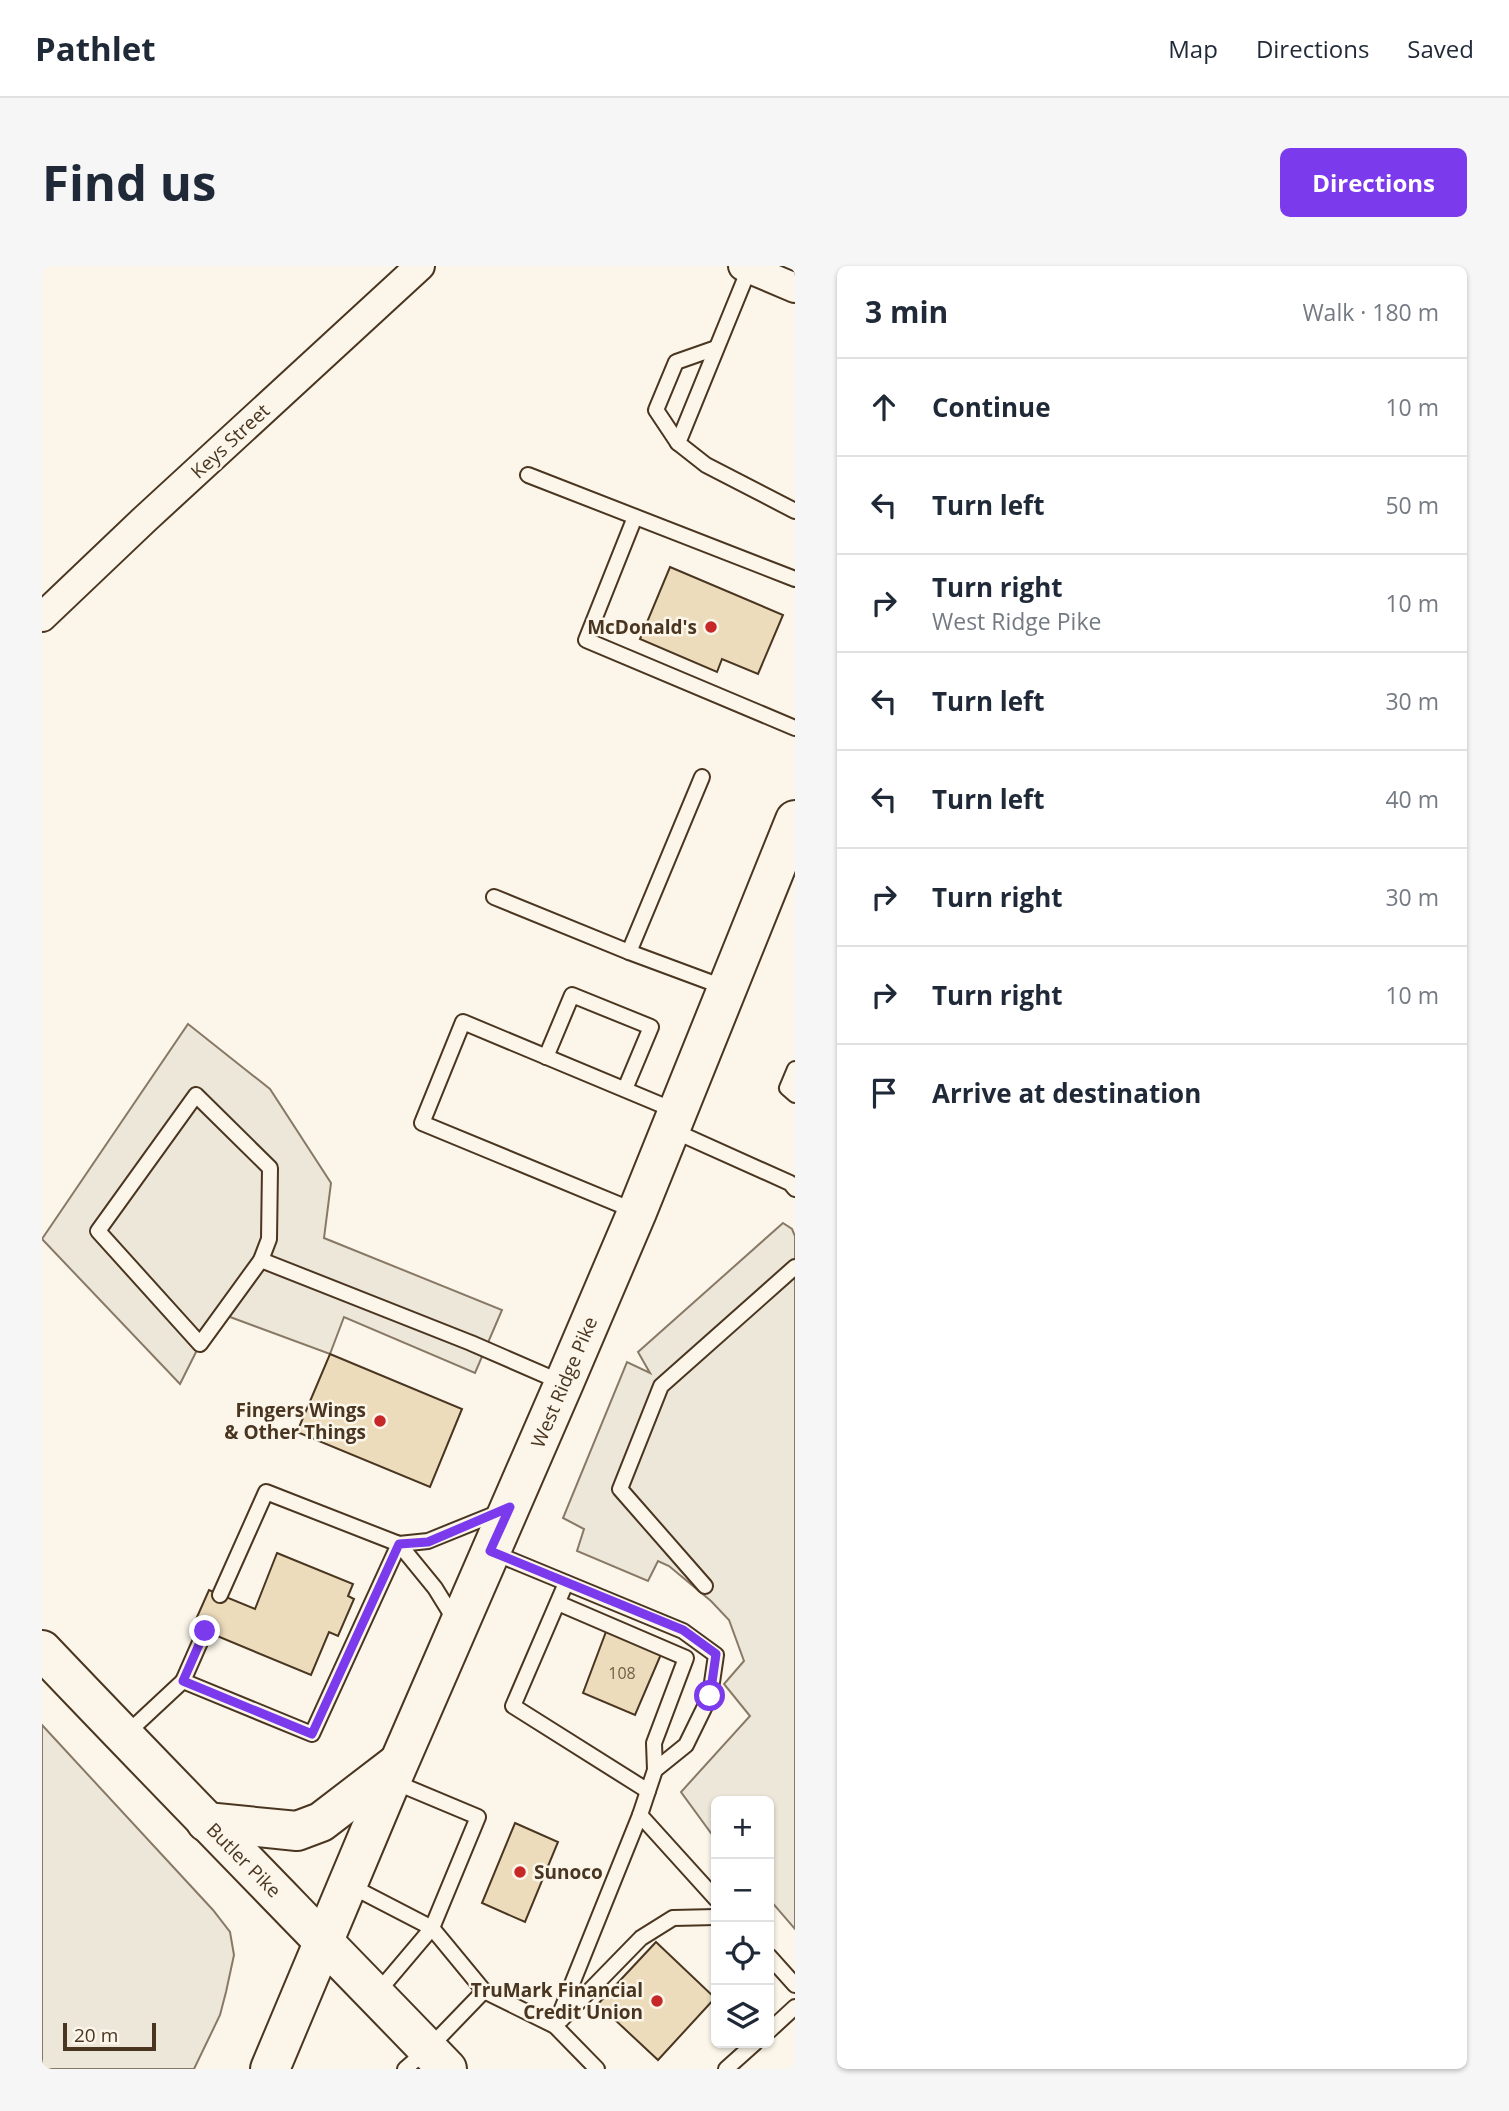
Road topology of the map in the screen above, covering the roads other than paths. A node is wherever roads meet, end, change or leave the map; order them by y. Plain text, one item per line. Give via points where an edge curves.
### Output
1 (420, 266) edge
2 (746, 267) edge
3 (786, 278) edge
4 (716, 348) junction
5 (678, 443) junction
6 (528, 475) dead end
7 (795, 511) edge
8 (635, 517) junction
9 (795, 579) edge
10 (42, 617) edge
11 (795, 727) edge
12 (702, 777) dead end
13 (791, 838) edge
14 (494, 897) dead end
15 (629, 952) junction
16 (727, 988) junction
17 (546, 1057) junction
18 (795, 1069) edge
19 (625, 1089) junction
20 (795, 1096) edge
21 (674, 1120) junction
22 (795, 1189) edge
23 (637, 1212) junction
24 (261, 1260) junction
25 (795, 1267) edge
26 (564, 1383) junction
27 (510, 1507) junction
28 (399, 1544) junction
29 (490, 1551) junction
30 (566, 1583) junction
31 (705, 1586) dead end
32 (220, 1595) dead end
33 (558, 1602) junction
34 (457, 1625) junction
35 (205, 1631) dead end
36 (42, 1650) edge
37 (183, 1681) junction
38 (124, 1737) junction
39 (655, 1770) junction
40 (395, 1771) junction
41 (648, 1791) junction
42 (640, 1815) junction
43 (206, 1822) junction
44 (348, 1885) junction
45 (711, 1893) edge
46 (711, 1917) edge
47 (432, 1928) junction
48 (325, 1941) junction
49 (774, 1962) edge
50 (795, 1985) edge
51 (484, 1991) junction
52 (375, 1995) junction
53 (795, 2007) edge
54 (555, 2026) junction
55 (774, 2026) edge
56 (749, 2048) edge
57 (427, 2062) edge
58 (270, 2069) edge
59 (597, 2069) edge
60 (726, 2069) edge

1 - 10 street, Keys Street
2 - 3 street
2 - 4 lane
4 - 5 lane
4 - 5 lane via 676,362 656,410
5 - 7 lane via 706,466
6 - 8 lane
8 - 9 lane
8 - 11 lane via 586,640
12 - 15 lane
13 - 16 main road, West Ridge Pike
14 - 15 lane
15 - 16 lane
16 - 21 main road, West Ridge Pike
17 - 19 lane
17 - 19 lane via 572,995 651,1027
17 - 23 lane via 463,1022 422,1123
18 - 20 lane via 787,1088
19 - 21 lane
21 - 22 lane
21 - 23 main road, West Ridge Pike
23 - 26 main road, West Ridge Pike
24 - 24 lane via 269,1239 270,1168 196,1095 98,1231 200,1344
24 - 26 lane
25 - 31 lane via 661,1387 621,1489
26 - 27 main road, West Ridge Pike
27 - 28 lane via 428,1542
27 - 29 main road, West Ridge Pike
28 - 32 lane via 266,1492
28 - 34 lane via 436,1588
28 - 37 lane via 312,1734
29 - 30 lane
29 - 34 main road, West Ridge Pike
30 - 33 lane
30 - 39 lane via 683,1630 716,1654 710,1696 686,1745
33 - 39 lane via 687,1658 654,1743
33 - 41 lane via 513,1706
34 - 40 main road, West Ridge Pike
35 - 37 lane
36 - 38 main road, Butler Pike
37 - 38 lane
38 - 43 main road, Butler Pike
39 - 41 lane
40 - 43 main road via 321,1822 297,1831
40 - 44 main road, West Ridge Pike
40 - 47 lane via 478,1817
41 - 42 lane
42 - 45 lane
42 - 54 lane
43 - 48 main road, Butler Pike
44 - 47 lane
44 - 48 main road, West Ridge Pike
46 - 54 lane via 673,1918 641,1938
47 - 51 lane
47 - 52 lane
48 - 52 main road, Butler Pike
48 - 58 main road, West Ridge Pike
49 - 50 lane
51 - 54 lane
51 - 57 lane
52 - 57 main road, Butler Pike
53 - 55 lane
54 - 59 lane
56 - 60 lane

